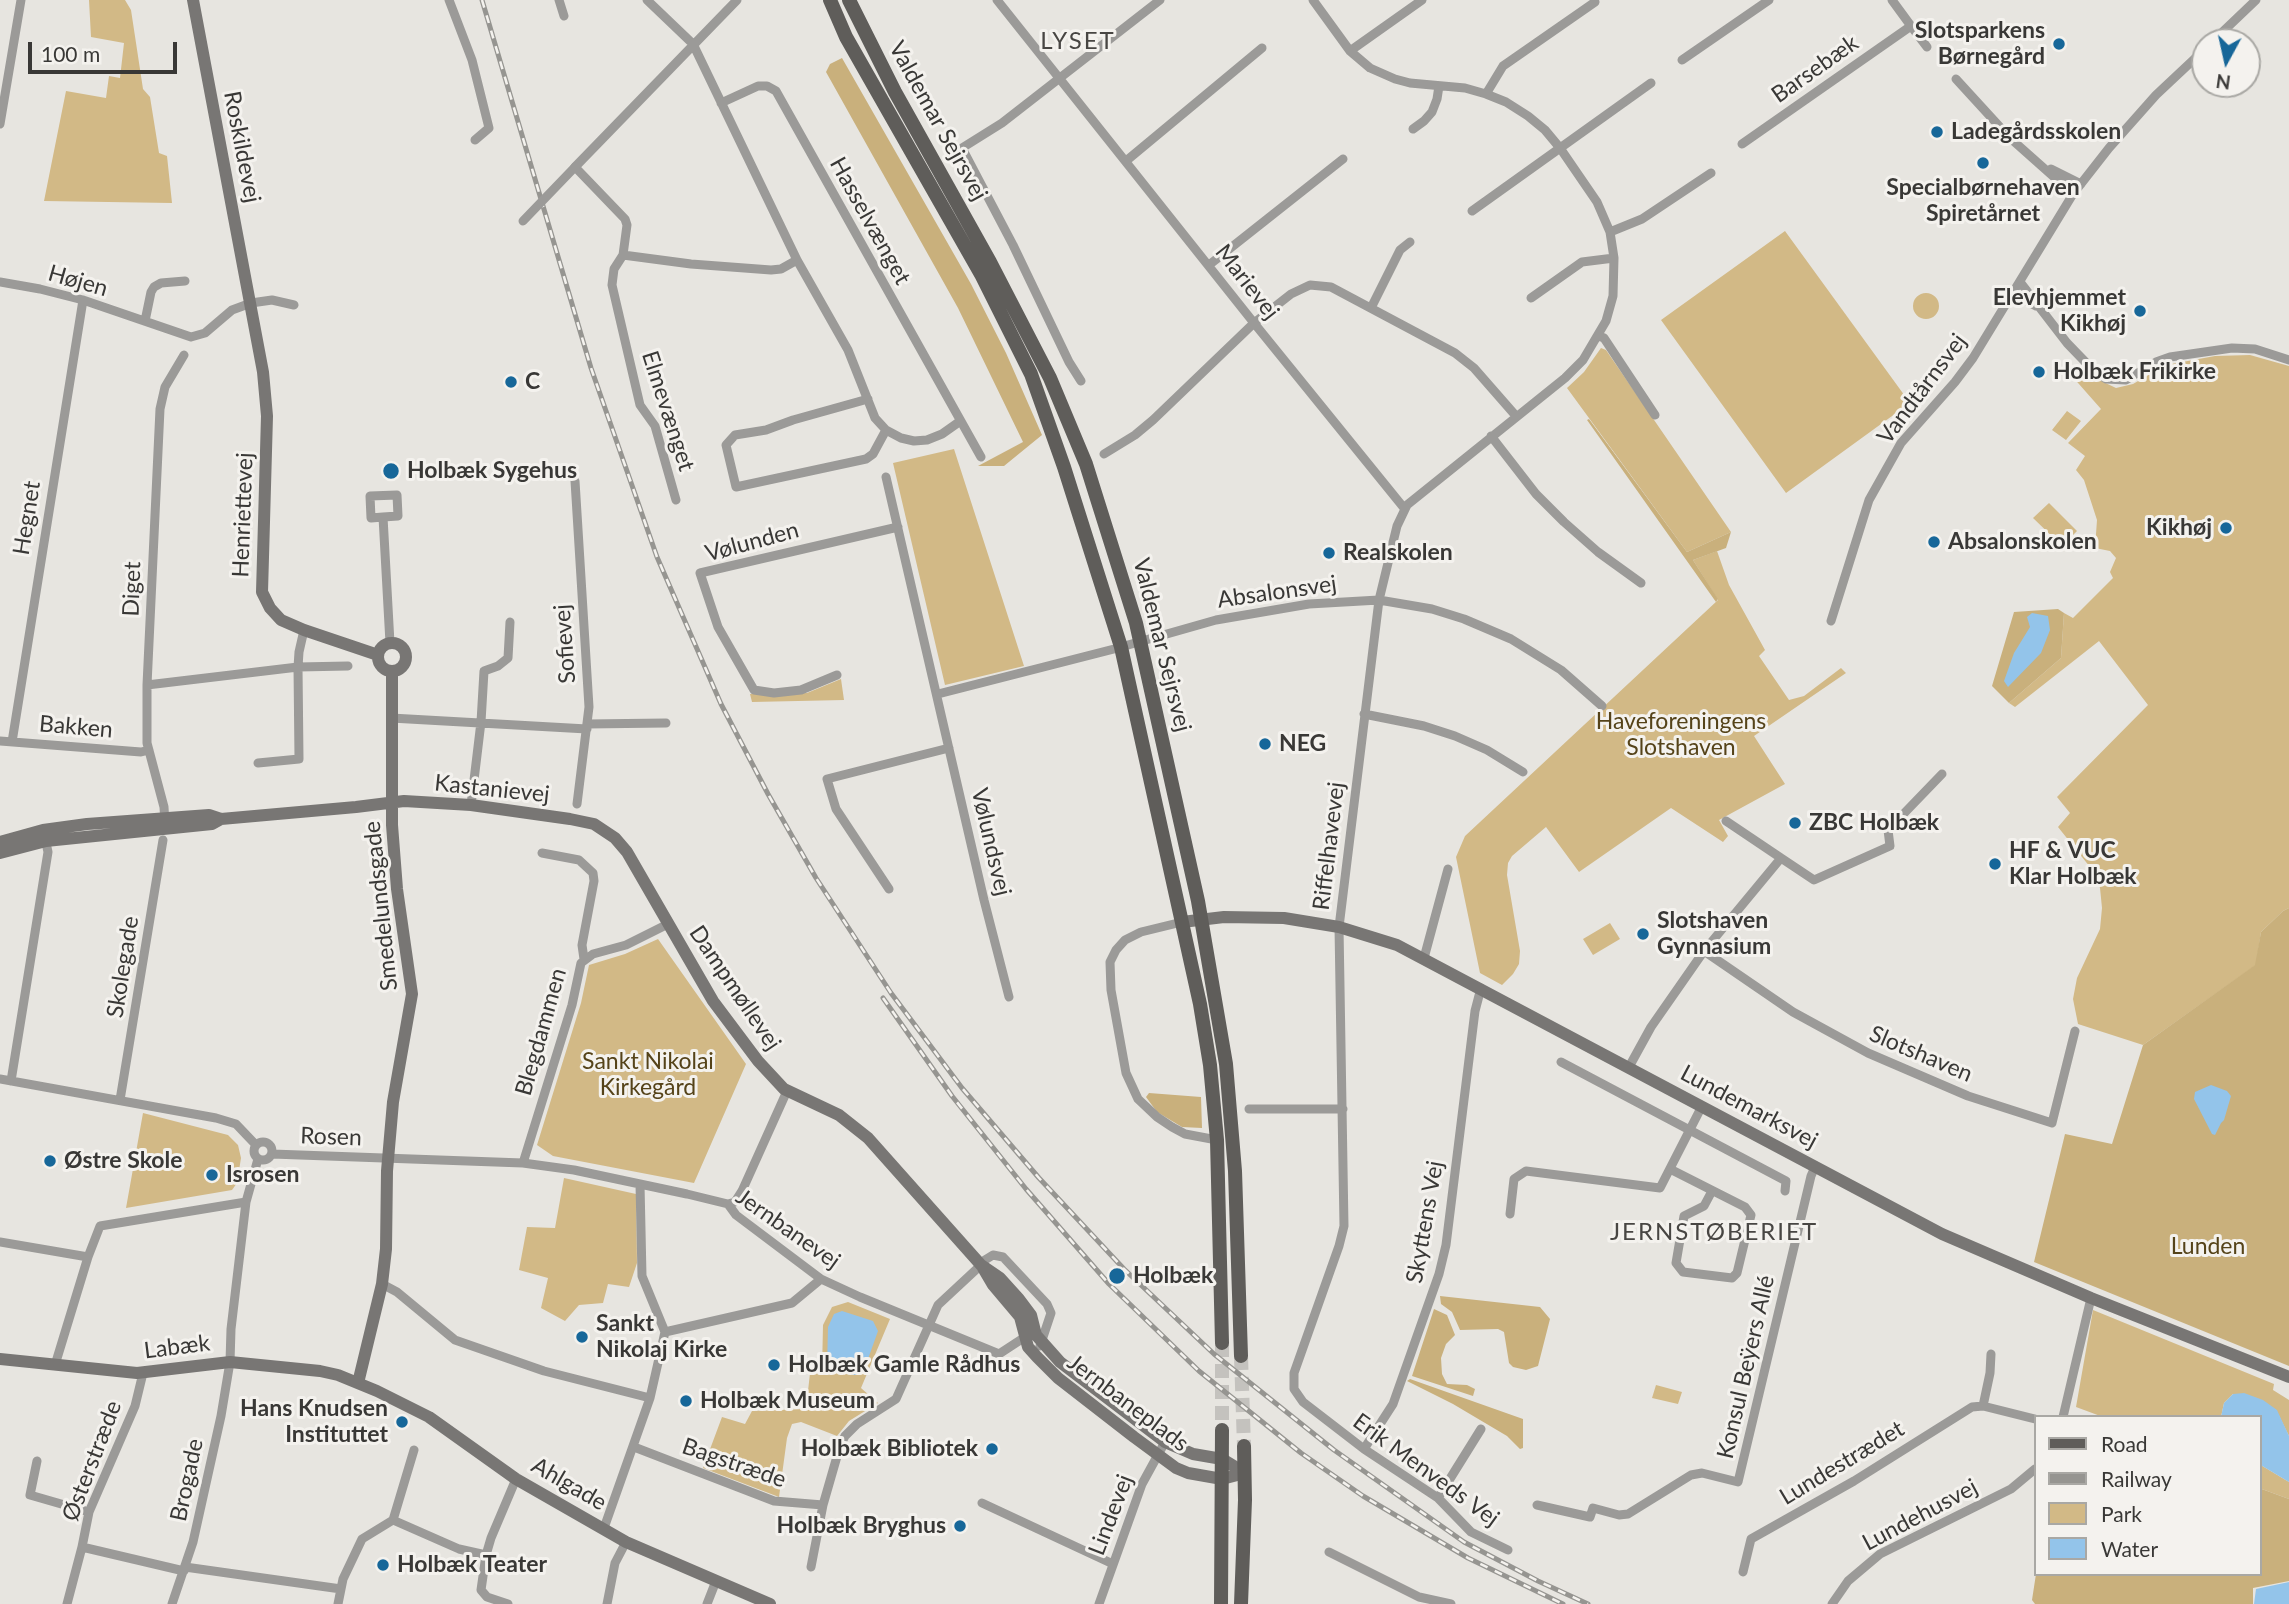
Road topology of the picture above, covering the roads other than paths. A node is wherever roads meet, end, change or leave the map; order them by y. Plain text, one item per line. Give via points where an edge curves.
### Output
1 (21, 0) edge
2 (193, 0) edge
3 (449, 0) edge
4 (559, 0) edge
5 (647, 0) edge
6 (737, 0) edge
7 (830, 0) edge
8 (849, 0) edge
9 (997, 0) edge
10 (1160, 0) edge
11 (1313, 0) edge
12 (1422, 0) edge
13 (1769, 0) edge
14 (1892, 0) edge
15 (2238, 0) edge
16 (2256, 0) edge
17 (1595, 2) dead end
18 (2246, 9) junction
19 (564, 16) dead end
20 (1911, 26) junction
21 (2226, 28) edge
22 (693, 44) junction
23 (1927, 47) dead end
24 (1262, 48) dead end
25 (1350, 51) junction
26 (1682, 60) dead end
27 (2191, 61) edge
28 (1060, 79) junction
29 (1956, 79) dead end
30 (1651, 83) dead end
31 (1440, 86) junction
32 (1486, 94) junction
33 (721, 103) junction
34 (0, 124) edge
35 (1413, 129) dead end
36 (475, 141) dead end
37 (1742, 144) dead end
38 (1560, 148) junction
39 (1342, 159) dead end
40 (1126, 160) junction
41 (2043, 166) junction
42 (575, 167) junction
43 (1711, 173) dead end
44 (2081, 184) junction
45 (2073, 194) junction
46 (1472, 211) dead end
47 (523, 221) dead end
48 (1610, 232) junction
49 (1410, 242) dead end
50 (623, 255) junction
51 (1614, 258) junction
52 (797, 260) junction
53 (1209, 265) junction
54 (185, 281) dead end
55 (0, 282) edge
56 (2020, 282) junction
57 (2012, 294) junction
58 (1531, 298) dead end
59 (83, 300) junction
60 (251, 303) junction
61 (294, 305) dead end
62 (2037, 307) junction
63 (1371, 308) junction
64 (145, 321) junction
65 (1254, 323) junction
66 (1599, 336) junction
67 (184, 355) dead end
68 (2289, 360) edge
69 (1081, 381) dead end
70 (868, 399) junction
71 (1655, 415) dead end
72 (1516, 416) junction
73 (959, 422) junction
74 (887, 430) junction
75 (1491, 436) junction
76 (1104, 454) dead end
77 (981, 457) dead end
78 (886, 477) dead end
79 (575, 481) dead end
80 (676, 500) dead end
81 (1404, 508) junction
82 (383, 517) dead end
83 (898, 527) junction
84 (1641, 583) dead end
85 (1379, 600) junction
86 (1831, 621) dead end
87 (510, 622) dead end
88 (304, 631) junction
89 (1141, 641) junction
90 (390, 643) junction
91 (1121, 647) junction
92 (378, 655) junction
93 (348, 666) dead end
94 (298, 667) junction
95 (391, 671) junction
96 (837, 675) dead end
97 (147, 685) junction
98 (938, 694) junction
99 (1602, 706) dead end
100 (1364, 714) junction
101 (391, 718) junction
102 (481, 722) junction
103 (666, 723) dead end
104 (587, 727) junction
105 (0, 741) edge
106 (12, 742) junction
107 (950, 748) junction
108 (149, 750) junction
109 (258, 762) dead end
110 (1523, 772) dead end
111 (1942, 774) dead end
112 (391, 802) junction
113 (577, 804) dead end
114 (471, 805) junction
115 (1726, 821) dead end
116 (587, 822) joint
117 (165, 829) junction
118 (44, 836) junction
119 (0, 842) edge
120 (0, 853) edge
121 (542, 853) dead end
122 (1781, 858) junction
123 (1448, 869) dead end
124 (889, 889) dead end
125 (1202, 919) junction
126 (1182, 922) junction
127 (668, 924) junction
128 (1339, 927) junction
129 (1704, 951) junction
130 (1424, 958) junction
131 (584, 959) junction
132 (1481, 988) junction
133 (1009, 998) dead end
134 (2075, 1031) dead end
135 (1561, 1062) dead end
136 (1629, 1067) junction
137 (0, 1079) edge
138 (11, 1081) junction
139 (787, 1091) junction
140 (120, 1100) junction
141 (1702, 1106) junction
142 (1250, 1109) dead end
143 (1343, 1109) junction
144 (1689, 1130) junction
145 (1217, 1140) junction
146 (256, 1145) junction
147 (272, 1154) junction
148 (388, 1158) junction
149 (258, 1159) junction
150 (523, 1163) junction
151 (1815, 1167) junction
152 (1670, 1169) junction
153 (640, 1184) junction
154 (1712, 1191) junction
155 (1785, 1191) dead end
156 (246, 1202) junction
157 (728, 1204) junction
158 (935, 1211) joint
159 (1510, 1213) dead end
160 (0, 1242) edge
161 (88, 1257) junction
162 (981, 1264) junction
163 (821, 1279) junction
164 (382, 1284) junction
165 (2091, 1298) junction
166 (929, 1324) junction
167 (665, 1332) junction
168 (1025, 1336) junction
169 (1041, 1342) junction
170 (1222, 1343) tunnel mouth
171 (1991, 1354) dead end
172 (1241, 1356) tunnel mouth
173 (1037, 1357) junction
174 (0, 1359) edge
175 (230, 1362) junction
176 (55, 1365) junction
177 (143, 1373) junction
178 (2289, 1377) edge
179 (358, 1383) junction
180 (1294, 1389) joint
181 (650, 1398) junction
182 (1983, 1406) junction
183 (2063, 1415) edge
184 (2034, 1419) edge
185 (1481, 1429) dead end
186 (1222, 1430) tunnel mouth
187 (1165, 1442) junction
188 (1244, 1446) tunnel mouth
189 (634, 1447) junction
190 (1364, 1449) junction
191 (414, 1450) dead end
192 (1156, 1454) junction
193 (1222, 1459) junction
194 (37, 1461) dead end
195 (2034, 1470) edge
196 (1245, 1474) junction
197 (516, 1479) junction
198 (1222, 1479) junction
199 (1438, 1499) junction
200 (982, 1503) dead end
201 (823, 1505) junction
202 (1537, 1505) dead end
203 (89, 1512) junction
204 (393, 1520) junction
205 (604, 1528) junction
206 (626, 1542) junction
207 (82, 1547) junction
208 (1508, 1550) dead end
209 (1329, 1552) dead end
210 (486, 1555) junction
211 (1113, 1564) junction
212 (811, 1567) dead end
213 (184, 1569) junction
214 (1743, 1572) dead end
215 (716, 1581) junction
216 (341, 1589) junction
217 (1417, 1601) edge
218 (67, 1604) edge
219 (172, 1604) edge
220 (338, 1604) edge
221 (509, 1604) edge
222 (607, 1604) edge
223 (707, 1604) edge
224 (770, 1604) edge
225 (1099, 1604) edge
226 (1221, 1604) edge
227 (1241, 1604) edge
228 (1451, 1604) edge
229 (1832, 1604) edge

1 - 34 street
2 - 60 street, Roskildevej
3 - 36 street via 472,60 489,128
4 - 19 street
5 - 22 street
6 - 22 street
7 - 91 main road, Valdemar Sejrsvej via 1031,374
8 - 89 main road, Valdemar Sejrsvej via 1050,377 1086,464
9 - 28 street, Marievej
10 - 28 street
11 - 25 street
12 - 25 street
13 - 26 street
14 - 20 street
15 - 18 street
16 - 18 street
17 - 32 street via 1503,66
18 - 21 street
20 - 23 street
20 - 37 street, Barsebæk
22 - 33 street
22 - 42 street
24 - 40 street
25 - 31 street via 1370,68 1395,79
27 - 44 street, Vandtårnsvej via 2156,95
28 - 40 street, Marievej
28 - 69 street via 962,148
29 - 41 street via 2010,138
30 - 38 street
31 - 32 street
31 - 35 street via 1432,112
32 - 38 street via 1528,116
33 - 52 street
33 - 73 street, Hasselvænget via 758,86 776,91
38 - 46 street
38 - 48 street via 1597,202
39 - 53 street
40 - 53 street, Marievej
41 - 44 street
41 - 45 street
42 - 47 street, bridge
42 - 50 street, Elmevænget via 625,219
43 - 48 street via 1642,219
44 - 45 street, Vandtårnsvej
45 - 56 street, Vandtårnsvej
48 - 51 street
49 - 63 street via 1400,250
50 - 52 street via 771,270
50 - 80 street, Elmevænget via 614,269 612,285 640,405 655,426
51 - 58 street via 1578,264
51 - 66 street via 1612,296
52 - 70 street via 848,350
53 - 65 street, Marievej
54 - 64 street via 152,289
55 - 59 street, Højen
56 - 57 street, Vandtårnsvej
56 - 62 street
57 - 62 street
57 - 86 street, Vandtårnsvej via 1955,382 1901,443 1875,489
59 - 64 street, Højen
59 - 106 street, Hegnet
60 - 61 street via 272,300
60 - 64 street, Højen via 232,310 197,336
60 - 88 street, Henriettevej via 267,409 262,592 275,615
62 - 68 street via 2106,379 2126,380 2170,357 2232,348 2255,349
63 - 65 street via 1331,287 1310,285
63 - 72 street via 1464,359
65 - 76 street via 1153,420
65 - 81 street, Marievej
66 - 71 street
66 - 72 street via 1565,378
67 - 97 street, Diget via 165,387 159,414
70 - 74 street via 875,418
70 - 74 street via 735,435 726,445 736,487 866,459
72 - 75 street
73 - 74 street via 927,440 901,438
73 - 77 street, Hasselvænget
75 - 81 street
75 - 84 street via 1564,522
78 - 83 street
79 - 104 street, Sofievej
81 - 85 street, Riffelhavevej
82 - 90 street
83 - 96 street, Vølunden via 700,573 718,627 754,690 801,690
83 - 98 street
85 - 89 street, Absalonsvej via 1275,608
85 - 99 street, Absalonsvej via 1432,609 1511,639 1561,670
85 - 100 street, Riffelhavevej
87 - 102 street via 508,658 484,671
88 - 92 street, Henriettevej
88 - 94 street
89 - 91 street, Absalonsvej
89 - 125 main road, Valdemar Sejrsvej
90 - 92 street
90 - 95 street via 399,645 406,656 404,666
91 - 98 street, Absalonsvej
91 - 126 main road, Valdemar Sejrsvej
92 - 95 street via 380,664
93 - 94 street
94 - 97 street
94 - 109 street via 299,759
95 - 101 street, Smedelundsgade
97 - 108 street, Diget
98 - 107 street, Vølundsvej
100 - 110 street via 1455,736
100 - 128 street, Riffelhavevej
101 - 102 street
101 - 112 street, Smedelundsgade
102 - 104 street
102 - 114 street
103 - 104 street
104 - 113 street, Sofievej
105 - 106 street, Bakken
106 - 108 street, Bakken
107 - 124 street via 827,779 836,808
107 - 133 street, Vølundsvej
108 - 117 street, Diget
111 - 122 street via 1888,830 1890,846 1814,880
112 - 114 street, Kastanievej
112 - 117 street, Kastanievej via 221,819 209,815
112 - 148 street, Smedelundsgade via 397,890 412,994
114 - 116 street, Kastanievej
115 - 122 street
116 - 127 street, Dampmøllevej via 615,838 627,852
117 - 118 street, Kastanievej via 87,824
117 - 140 street, Skolegade
118 - 119 street
118 - 120 street
118 - 138 street via 48,852
121 - 131 street via 579,860 593,873
122 - 129 street
123 - 130 street
125 - 126 street, Lundemarksvej
125 - 128 street, Lundemarksvej via 1267,917
125 - 172 main road, Valdemar Sejrsvej via 1228,1080
126 - 145 main road, Valdemar Sejrsvej via 1208,1053
126 - 145 street via 1125,940 1111,962 1111,990 1125,1073 1138,1099 1172,1127
127 - 131 street, Blegdammen
127 - 139 street, Dampmøllevej via 719,1010
128 - 130 street, Lundemarksvej
128 - 143 street, Riffelhavevej
129 - 134 street, Slotshaven via 1793,1012 1868,1053 1968,1096 2052,1122
129 - 136 street
130 - 132 street, Lundemarksvej
131 - 150 street, Blegdammen
132 - 136 street, Lundemarksvej
132 - 190 street, Skyttens Vej via 1439,1275 1393,1404
135 - 144 street
136 - 141 street, Lundemarksvej
137 - 138 street
138 - 140 street
139 - 157 street via 742,1191
139 - 158 street, Dampmøllevej via 824,1107 861,1131
140 - 146 street via 236,1124
141 - 144 street
141 - 151 street, Lundemarksvej
142 - 143 street
143 - 180 street, Riffelhavevej via 1344,1226 1294,1373
144 - 152 street
144 - 155 street via 1786,1181
145 - 170 main road, Valdemar Sejrsvej
146 - 147 street via 267,1143
146 - 149 street
147 - 148 street, Rosen
147 - 149 street
148 - 150 street, Jernbanevej
148 - 164 street, Smedelundsgade
149 - 156 street, Brogade
150 - 153 street, Jernbanevej
151 - 165 street, Lundemarksvej via 1942,1234
151 - 202 street, Konsul Beÿers Allé via 1738,1482 1702,1473 1691,1475 1628,1514 1593,1508 1590,1517
152 - 154 street
152 - 159 street via 1660,1188 1525,1171 1514,1179
153 - 157 street, Jernbanevej
153 - 167 street via 642,1276
154 - 154 street via 1751,1214 1732,1278 1683,1272 1676,1263 1684,1216 1704,1206
156 - 161 street via 100,1226
156 - 175 street, Brogade
157 - 163 street, Jernbanevej via 736,1215
158 - 162 street, Jernbaneplads
160 - 161 street
161 - 176 street
162 - 166 street via 941,1300
162 - 168 street, Jernbaneplads via 1020,1317
162 - 169 street, Jernbaneplads via 1027,1309
162 - 169 street, Jernbaneplads via 993,1255 1003,1257 1047,1304 1051,1313
163 - 166 street, Jernbanevej
163 - 167 street via 792,1303
164 - 179 street, Smedelundsgade
164 - 181 street via 455,1340
165 - 178 street, Lundemarksvej
165 - 183 street
166 - 168 street, Jernbanevej via 999,1354
166 - 201 street via 896,1399 845,1436
167 - 181 street
168 - 173 street, Jernbaneplads
169 - 173 street, Jernbaneplads
169 - 187 street, Jernbaneplads via 1060,1362
171 - 182 street
173 - 192 street, Jernbaneplads
174 - 176 street, Labæk
175 - 177 street, Labæk
175 - 179 street, Labæk via 320,1371
175 - 213 street, Brogade
176 - 177 street, Labæk
177 - 203 street, Østerstræde via 135,1406
179 - 197 street, Ahlgade via 429,1417
180 - 190 street, Erik Menveds Vej via 1303,1402
181 - 189 street
182 - 184 street
182 - 214 street, Lundestrædet via 1972,1407 1751,1539
185 - 199 street
186 - 193 main road
187 - 192 street, Lindevej
187 - 193 street, Jernbaneplads
188 - 196 main road
189 - 201 street, Bagstræde via 774,1501
189 - 205 street
190 - 199 street, Erik Menveds Vej
191 - 204 street
192 - 198 street, Jernbaneplads via 1188,1473
192 - 211 street, Lindevej
193 - 196 street, Jernbaneplads
193 - 198 main road
194 - 203 street via 30,1494
195 - 229 street, Lundehusvej via 2011,1489 1880,1554 1848,1581
196 - 198 street, Jernbaneplads
196 - 227 main road
197 - 205 street, Ahlgade
197 - 210 street
198 - 226 main road
199 - 208 street, Erik Menveds Vej via 1471,1532
200 - 211 street
201 - 212 street
203 - 207 street, Østerstræde
204 - 210 street via 459,1549
204 - 216 street via 362,1539
205 - 206 street, Ahlgade
206 - 215 street, Ahlgade
206 - 222 street via 615,1563
207 - 213 street
207 - 218 street, Østerstræde
209 - 217 street
210 - 221 street via 481,1590 487,1597
211 - 225 street, Lindevej
213 - 216 street
213 - 219 street, Brogade
215 - 223 street
215 - 224 street, Ahlgade
216 - 220 street
217 - 228 street

